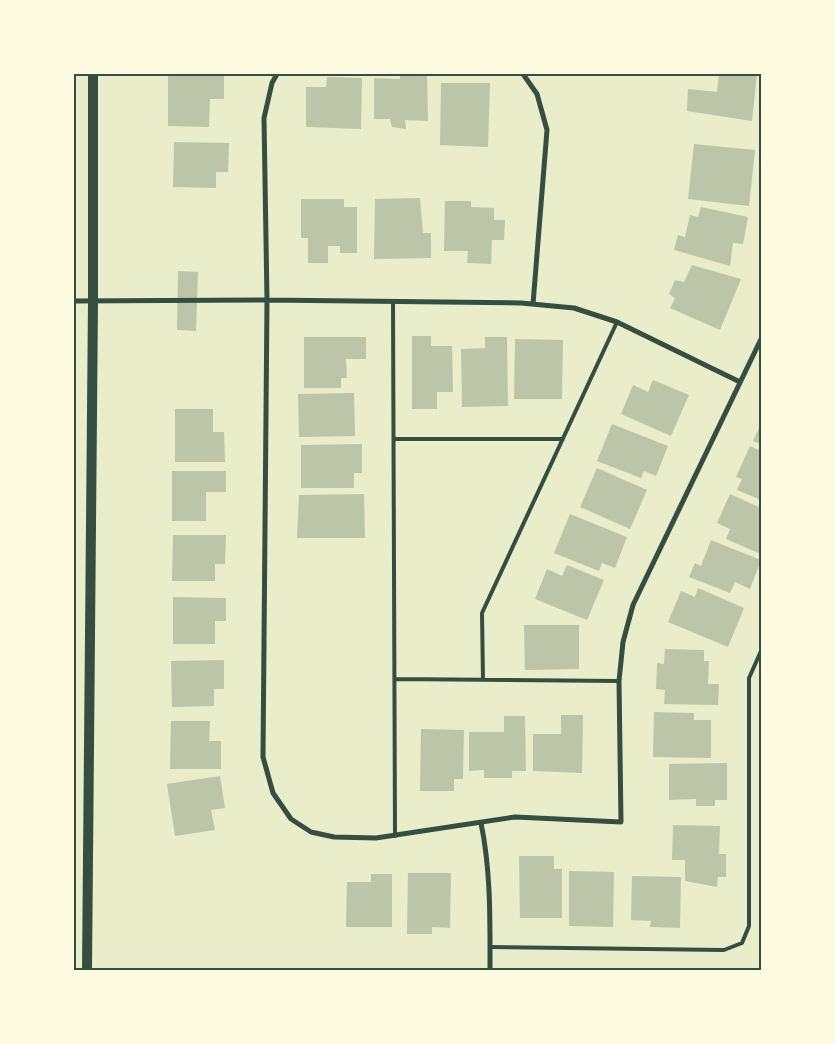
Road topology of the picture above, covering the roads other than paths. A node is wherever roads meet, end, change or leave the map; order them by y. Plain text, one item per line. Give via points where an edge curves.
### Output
1 (93, 74) edge
2 (277, 74) edge
3 (523, 74) edge
4 (267, 300) junction
5 (74, 301) edge
6 (94, 301) junction
7 (394, 302) junction
8 (534, 304) junction
9 (617, 322) junction
10 (761, 338) edge
11 (740, 382) junction
12 (394, 438) junction
13 (563, 438) junction
14 (761, 652) edge
15 (395, 679) junction
16 (483, 680) junction
17 (619, 681) junction
18 (481, 823) junction
19 (396, 836) junction
20 (490, 947) junction
21 (87, 970) edge
22 (140, 970) edge
23 (490, 970) edge

1 - 6 main road
2 - 4 street via 272,82 264,118
3 - 8 street via 537,94 548,130
4 - 6 street
4 - 7 street
4 - 19 street via 263,757 273,793 291,819 311,832 334,837
5 - 6 street
6 - 21 main road
7 - 8 street
7 - 12 lane
8 - 9 street via 574,308
9 - 11 street
9 - 13 lane
10 - 11 street
11 - 17 street via 633,604 623,642
12 - 13 lane
12 - 15 lane
13 - 16 lane via 482,613
14 - 20 lane via 749,678 749,926 742,943 724,950
15 - 16 lane
15 - 19 lane
16 - 17 lane
17 - 18 street via 621,822 515,817
18 - 19 street
18 - 20 street via 489,883
20 - 23 street
21 - 22 lane

